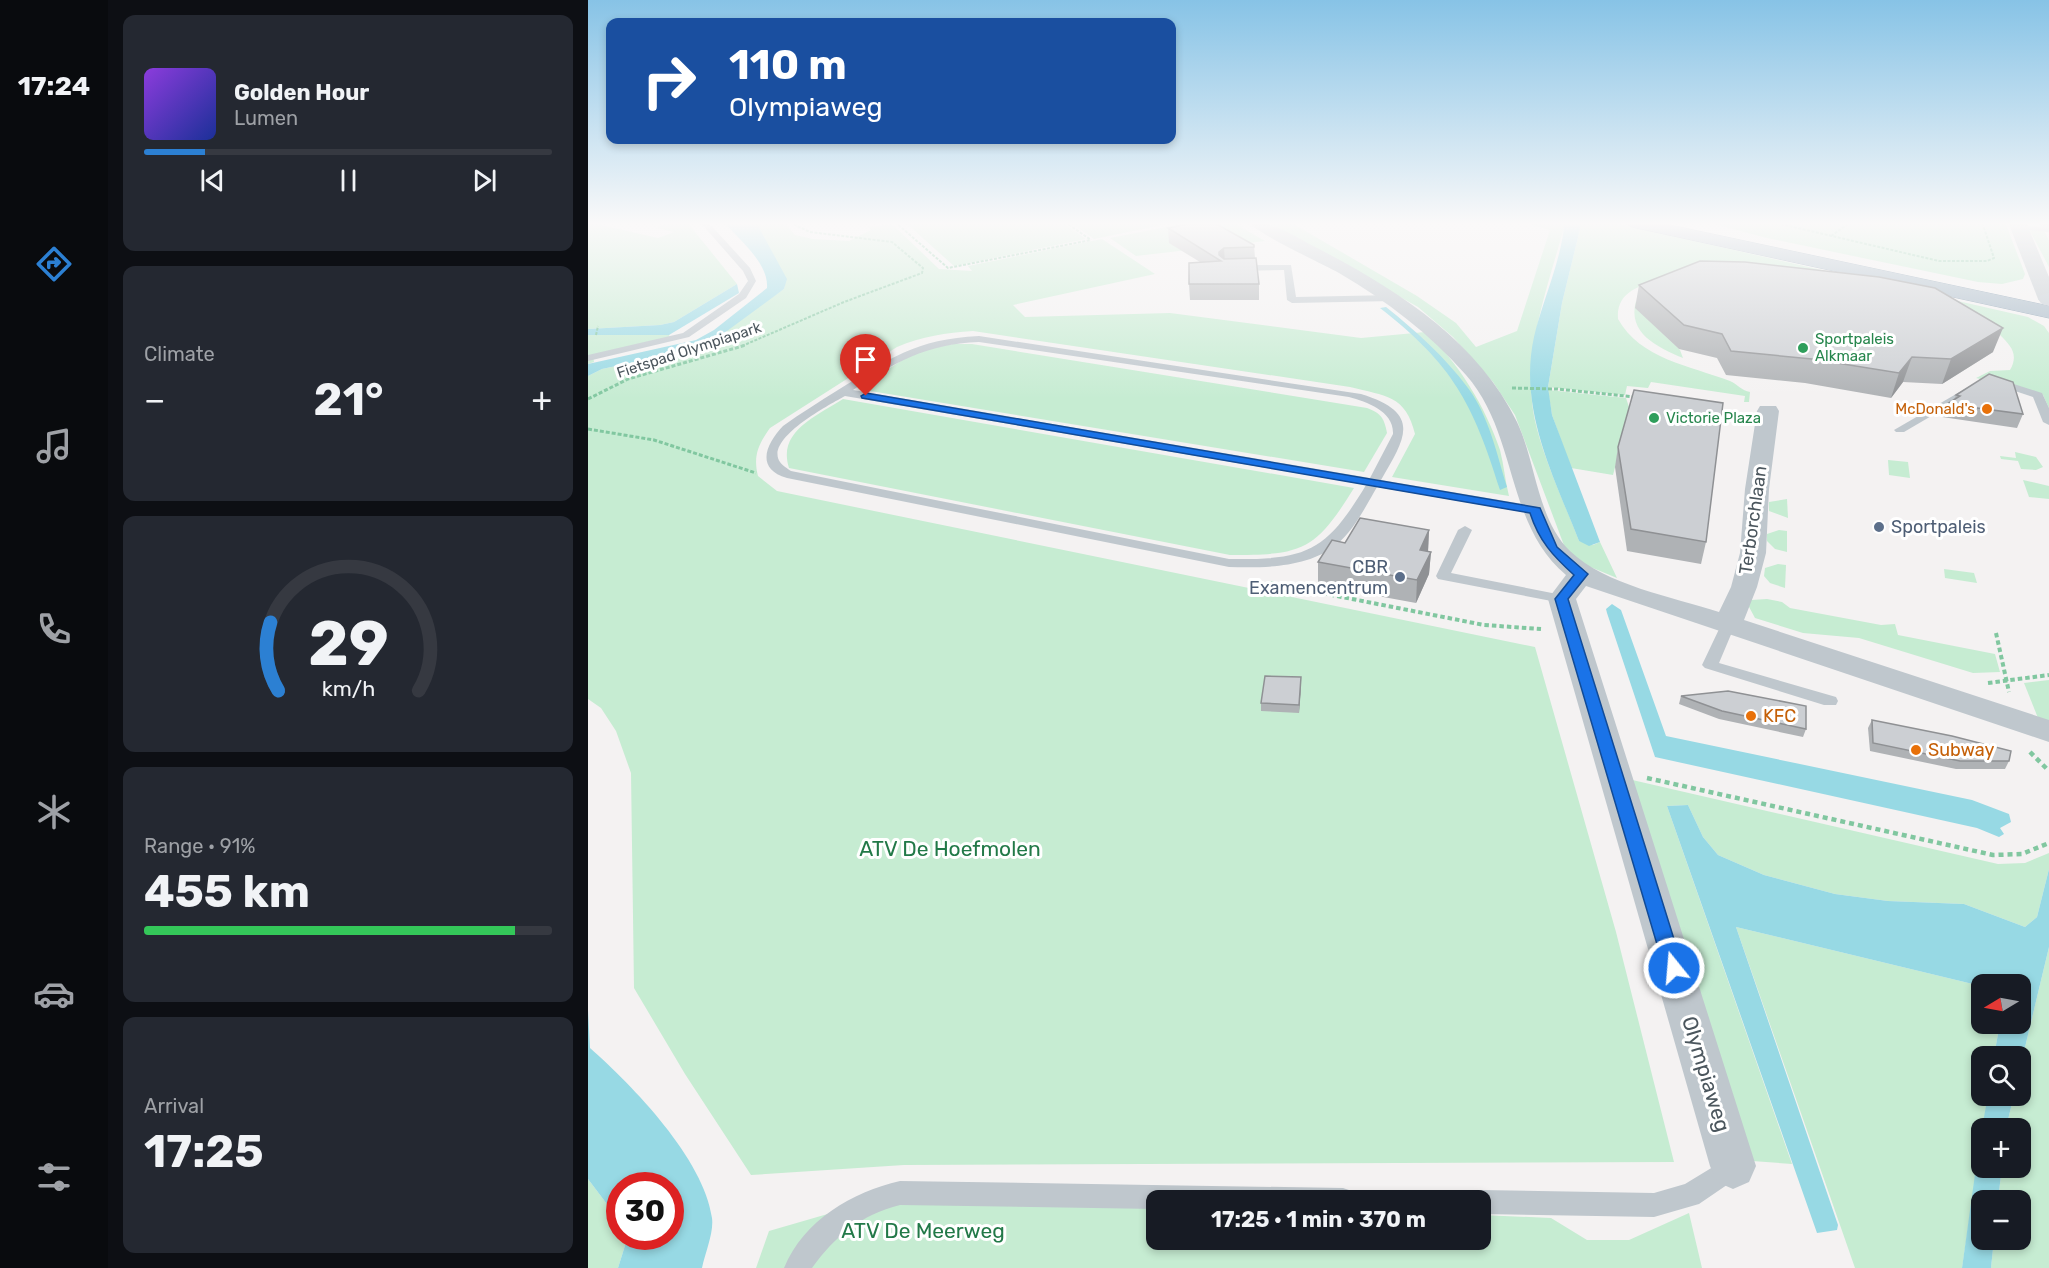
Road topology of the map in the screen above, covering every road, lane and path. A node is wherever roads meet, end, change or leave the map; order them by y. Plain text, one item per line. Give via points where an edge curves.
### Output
1 (752, 281) edge
2 (903, 281) edge
3 (1290, 281) edge
4 (1363, 281) edge
5 (1906, 281) edge
6 (1964, 281) edge
7 (2042, 281) edge
8 (1393, 298) junction
9 (2049, 299) edge
10 (2049, 312) edge
11 (598, 326) dead end
12 (596, 335) dead end
13 (588, 358) edge
14 (1524, 387) dead end
15 (843, 392) junction
16 (1637, 392) edge
17 (588, 399) edge
18 (1768, 411) dead end
19 (2049, 422) edge
20 (1900, 430) dead end
21 (1372, 482) junction
22 (1535, 510) junction
23 (1465, 530) dead end
24 (1572, 587) junction
25 (1728, 625) junction
26 (1996, 633) dead end
27 (1830, 701) dead end
28 (2035, 726) edge
29 (1614, 770) junction
30 (2049, 843) edge
31 (1733, 1166) joint
32 (1146, 1197) edge
33 (1491, 1202) edge
34 (797, 1268) edge

1 - 13 lane via 750,289 735,303 686,335
2 - 17 path, Fietspad Olympiapark via 741,347 628,379
3 - 8 lane via 1292,300
4 - 8 street
5 - 10 highway
6 - 9 highway
7 - 9 street
8 - 22 street via 1448,343 1487,389 1511,432
11 - 12 path
14 - 16 path via 1635,398
15 - 21 lane
15 - 21 lane via 915,348 969,339 1350,394 1382,407 1399,426 1399,436
15 - 21 lane via 775,439 770,460 775,468 787,474 1229,563 1260,564 1294,558 1332,542
18 - 25 street, Terborchlaan via 1753,553
19 - 20 lane via 2038,395 1985,380
21 - 22 lane
22 - 24 street
23 - 24 lane via 1443,576
24 - 25 street
24 - 29 street, Olympiaweg
25 - 27 lane via 1710,665
25 - 28 street
26 - 28 path via 2005,682
29 - 30 path via 1992,855 2012,858
29 - 31 street, Olympiaweg
31 - 33 lane via 1690,1195 1654,1205
32 - 34 lane via 900,1193 865,1204 843,1219 816,1241

